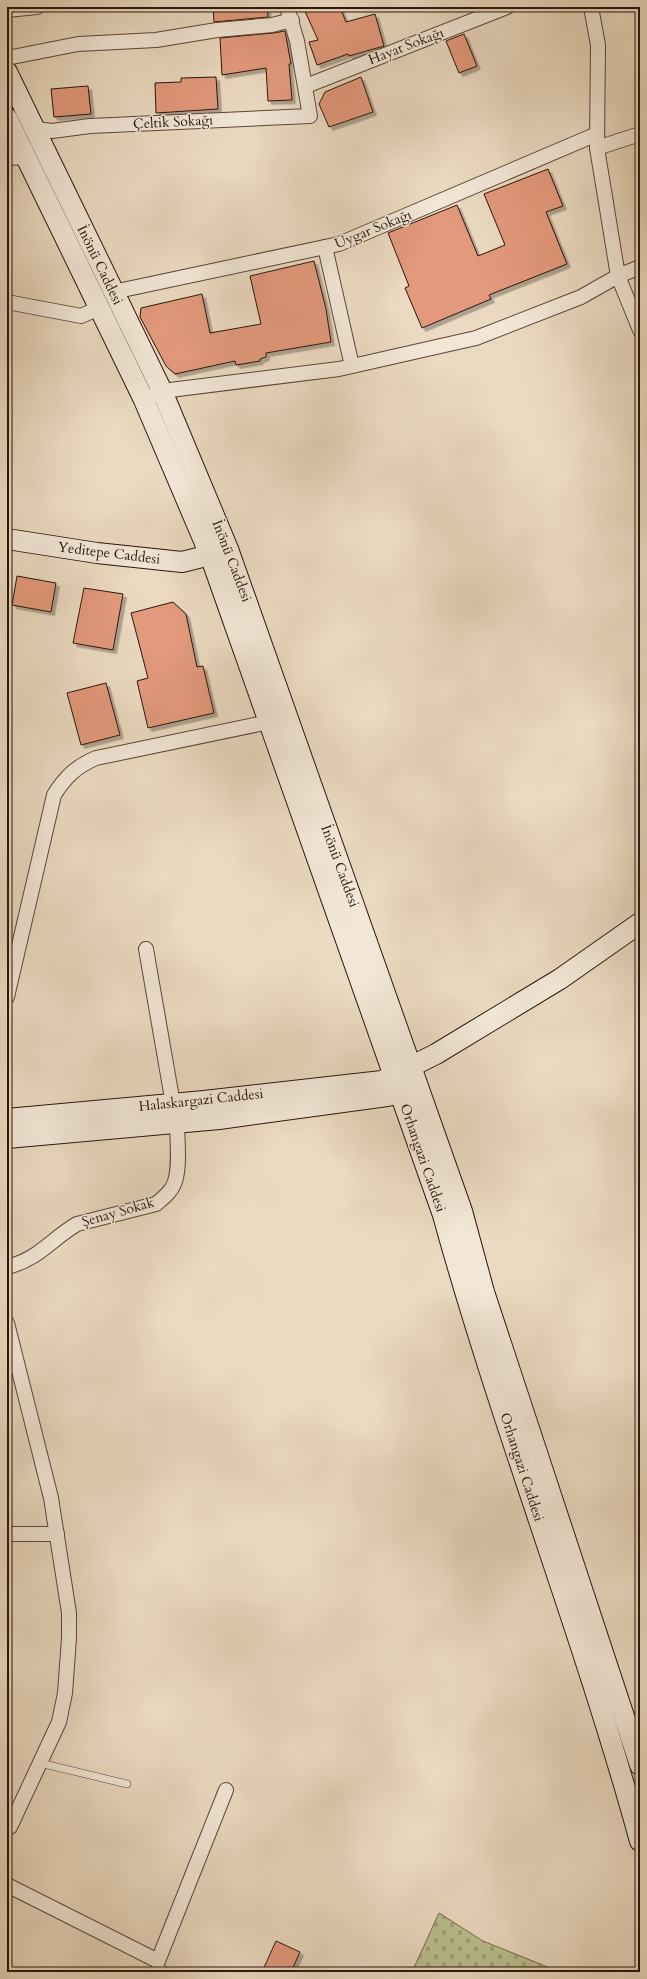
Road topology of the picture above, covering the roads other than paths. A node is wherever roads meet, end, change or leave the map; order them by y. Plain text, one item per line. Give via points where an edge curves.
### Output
1 (37, 7) edge
2 (507, 7) edge
3 (591, 7) edge
4 (7, 10) edge
5 (289, 13) edge
6 (7, 58) edge
7 (7, 72) edge
8 (306, 86) junction
9 (7, 118) edge
10 (36, 130) junction
11 (597, 134) junction
12 (640, 134) edge
13 (17, 138) junction
14 (597, 148) junction
15 (27, 157) junction
16 (7, 158) edge
17 (325, 247) junction
18 (640, 267) edge
19 (618, 276) junction
20 (113, 292) junction
21 (7, 302) edge
22 (100, 308) junction
23 (640, 330) edge
24 (352, 366) junction
25 (162, 391) junction
26 (144, 400) junction
27 (194, 491) junction
28 (7, 539) edge
29 (210, 555) junction
30 (257, 627) junction
31 (238, 633) junction
32 (278, 719) junction
33 (333, 846) junction
34 (314, 853) junction
35 (640, 922) edge
36 (640, 935) edge
37 (146, 949) dead end
38 (595, 956) junction
39 (7, 997) edge
40 (406, 1081) junction
41 (173, 1104) junction
42 (7, 1119) edge
43 (177, 1123) junction
44 (7, 1138) edge
45 (452, 1213) junction
46 (7, 1267) edge
47 (484, 1292) junction
48 (465, 1294) junction
49 (7, 1323) edge
50 (496, 1357) junction
51 (528, 1425) junction
52 (509, 1427) junction
53 (7, 1534) edge
54 (56, 1534) junction
55 (588, 1636) junction
56 (40, 1763) junction
57 (640, 1765) edge
58 (127, 1784) dead end
59 (226, 1790) dead end
60 (635, 1802) edge
61 (8, 1829) edge
62 (640, 1841) edge
63 (7, 1885) edge
64 (159, 1969) edge

1 - 4 street
2 - 8 street, Hayat Sokağı
3 - 11 street via 598,45
5 - 6 street via 272,25 217,30 156,40 78,44
5 - 8 street
7 - 10 main road, İnönü Caddesi
8 - 10 street, Çeltik Sokağı via 310,116
9 - 13 main road
10 - 13 main road
10 - 20 main road, İnönü Caddesi
11 - 14 street
11 - 17 street, Uygar Sokağı via 346,241
12 - 14 street
13 - 15 main road
14 - 19 street
15 - 16 street
15 - 22 main road
17 - 20 street, Uygar Sokağı
17 - 24 street
18 - 19 street
19 - 23 street
19 - 24 street via 582,297 476,338
20 - 25 main road, İnönü Caddesi
21 - 22 street via 81,316
22 - 26 main road
24 - 25 street
25 - 26 street
25 - 27 main road, İnönü Caddesi
26 - 27 main road
27 - 29 main road
27 - 30 main road, İnönü Caddesi via 228,549
28 - 29 main road, Yeditepe Caddesi via 97,554 182,562
29 - 31 main road
30 - 31 main road
30 - 32 main road, İnönü Caddesi
31 - 32 main road
32 - 33 main road, İnönü Caddesi
32 - 34 main road
32 - 39 street via 96,758 68,775 54,795
33 - 34 main road
33 - 40 main road, İnönü Caddesi via 400,1033
34 - 40 main road
35 - 38 main road
36 - 38 main road
37 - 41 street
38 - 40 main road
40 - 41 main road, Halaskargazi Caddesi via 382,1081
40 - 43 main road via 219,1119
40 - 45 main road, Orhangazi Caddesi
41 - 42 main road, Halaskargazi Caddesi
41 - 43 main road
43 - 44 main road
43 - 46 street, Şenay Sokak via 174,1186 156,1204 77,1224 66,1230 35,1257
45 - 47 main road, Orhangazi Caddesi
45 - 48 main road, Orhangazi Caddesi
47 - 48 main road
47 - 50 main road, Orhangazi Caddesi
48 - 50 main road, Orhangazi Caddesi
49 - 54 street via 51,1498
50 - 51 main road, Orhangazi Caddesi
50 - 52 main road, Orhangazi Caddesi
51 - 52 main road
51 - 55 main road, Orhangazi Caddesi
52 - 55 main road, Orhangazi Caddesi
53 - 54 street
54 - 56 street via 69,1613 68,1662 59,1722
55 - 57 main road, Orhangazi Caddesi
55 - 60 main road, Orhangazi Caddesi
56 - 58 lane
56 - 61 street
59 - 64 street
60 - 62 main road, Orhangazi Caddesi
63 - 64 street

